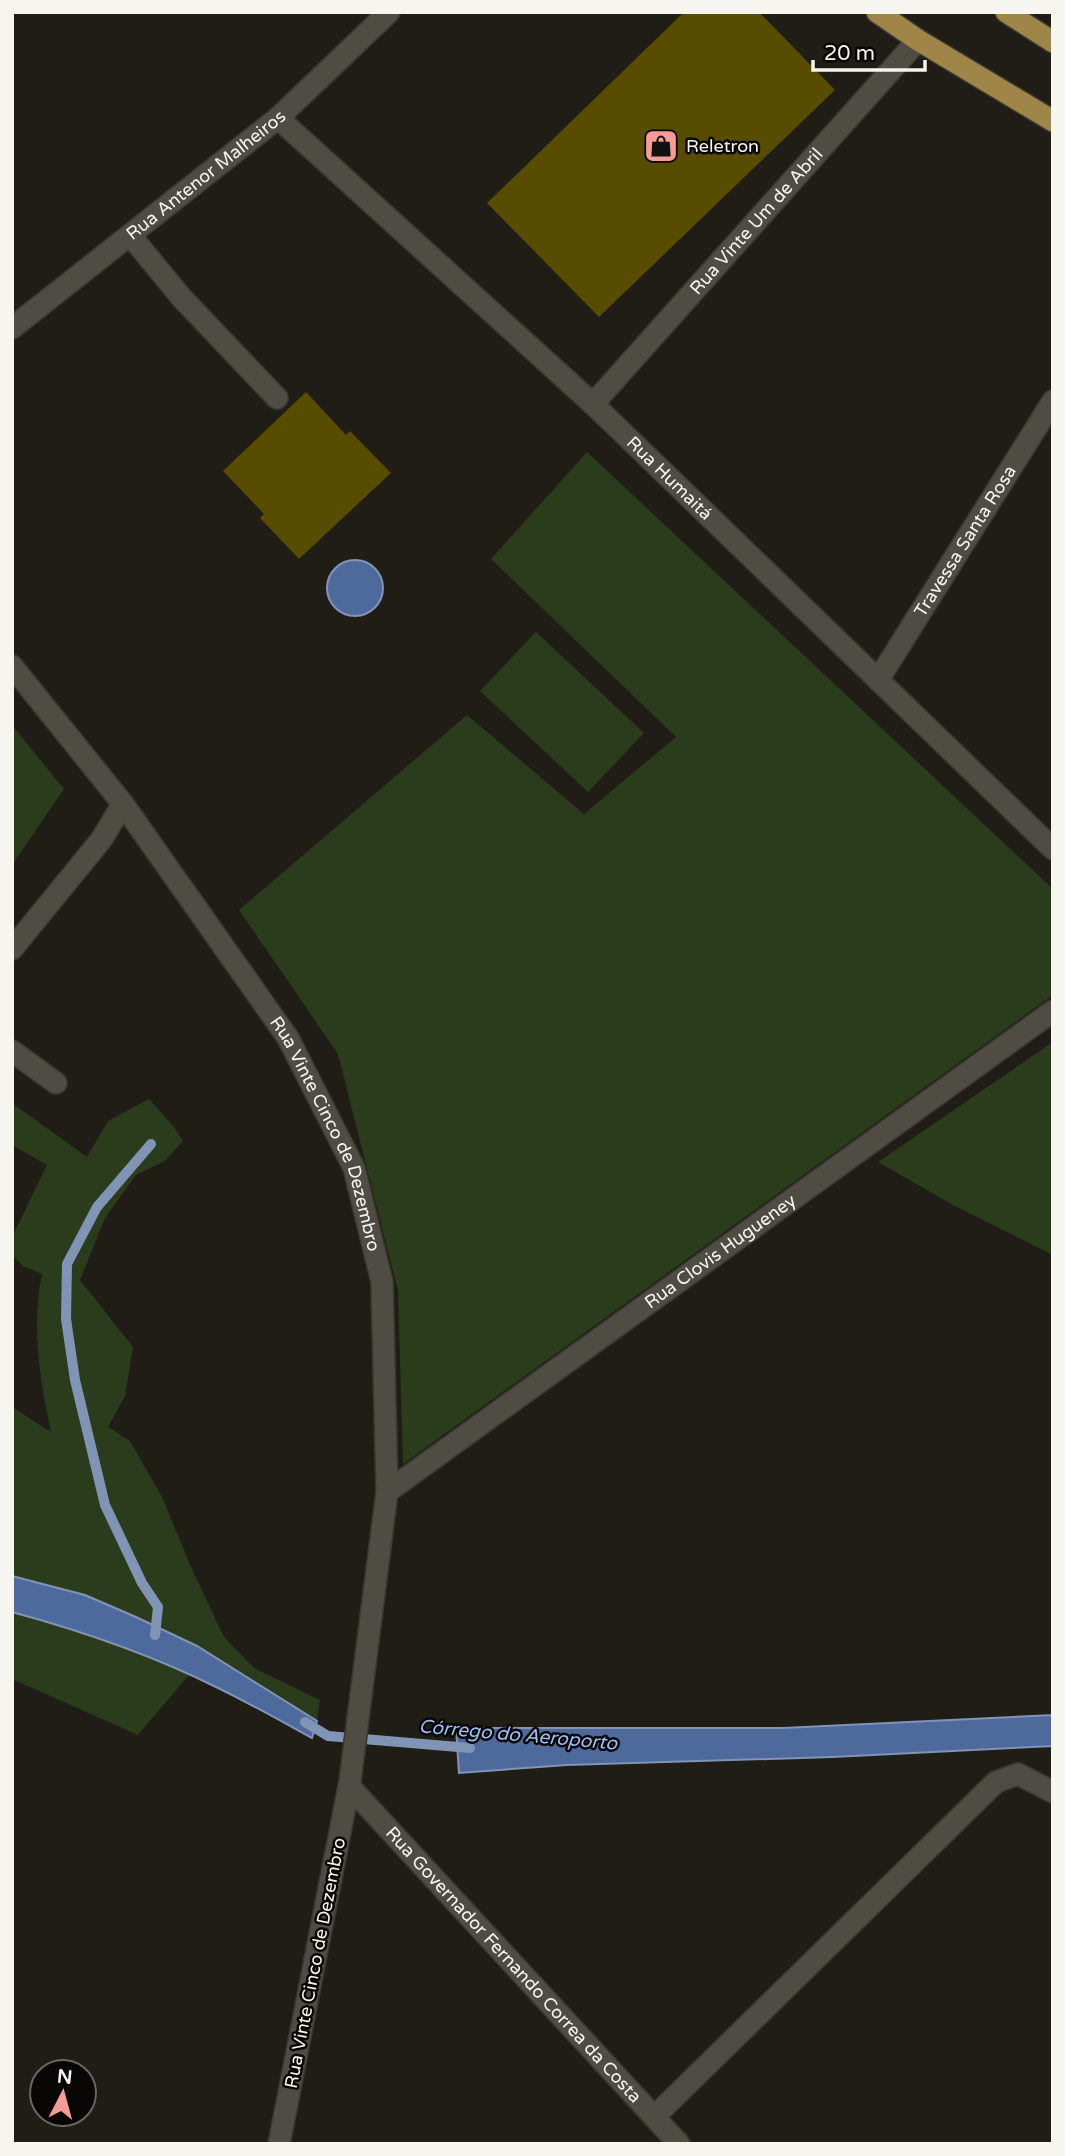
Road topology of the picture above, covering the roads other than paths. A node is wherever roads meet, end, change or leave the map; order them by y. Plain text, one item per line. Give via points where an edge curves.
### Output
1 (390, 12) edge
2 (877, 12) edge
3 (1006, 12) edge
4 (918, 40) junction
5 (1053, 41) edge
6 (278, 118) junction
7 (1053, 121) edge
8 (130, 235) junction
9 (12, 328) edge
10 (277, 398) dead end
11 (1053, 401) edge
12 (593, 404) junction
13 (12, 666) edge
14 (878, 680) junction
15 (123, 804) junction
16 (1053, 849) edge
17 (12, 948) edge
18 (1053, 1011) edge
19 (12, 1051) edge
20 (56, 1083) dead end
21 (387, 1492) junction
22 (349, 1784) junction
23 (1053, 1792) edge
24 (654, 2117) junction
25 (285, 2139) edge
26 (679, 2144) edge

1 - 6 street, Rua Antenor Malheiros
2 - 4 main road
3 - 5 main road
4 - 7 main road
4 - 12 street, Rua Vinte Um de Abril
6 - 8 street, Rua Antenor Malheiros
6 - 12 street, Rua Humaitá
8 - 9 street, Rua Antenor Malheiros
8 - 10 street via 181,297
11 - 14 street, Travessa Santa Rosa
12 - 14 street, Rua Humaitá
13 - 15 street, Rua Vinte Cinco de Dezembro
14 - 16 street, Rua Humaitá
15 - 17 street via 101,840
15 - 21 street, Rua Vinte Cinco de Dezembro via 288,1038 354,1168 382,1282
18 - 21 street, Rua Clovis Hugueney
19 - 20 street
21 - 22 street, Rua Vinte Cinco de Dezembro
22 - 24 street, Rua Governador Fernando Correa da Costa
22 - 25 street, Rua Vinte Cinco de Dezembro
23 - 24 street via 1018,1774 996,1782
24 - 26 street, Rua Governador Fernando Correa da Costa

